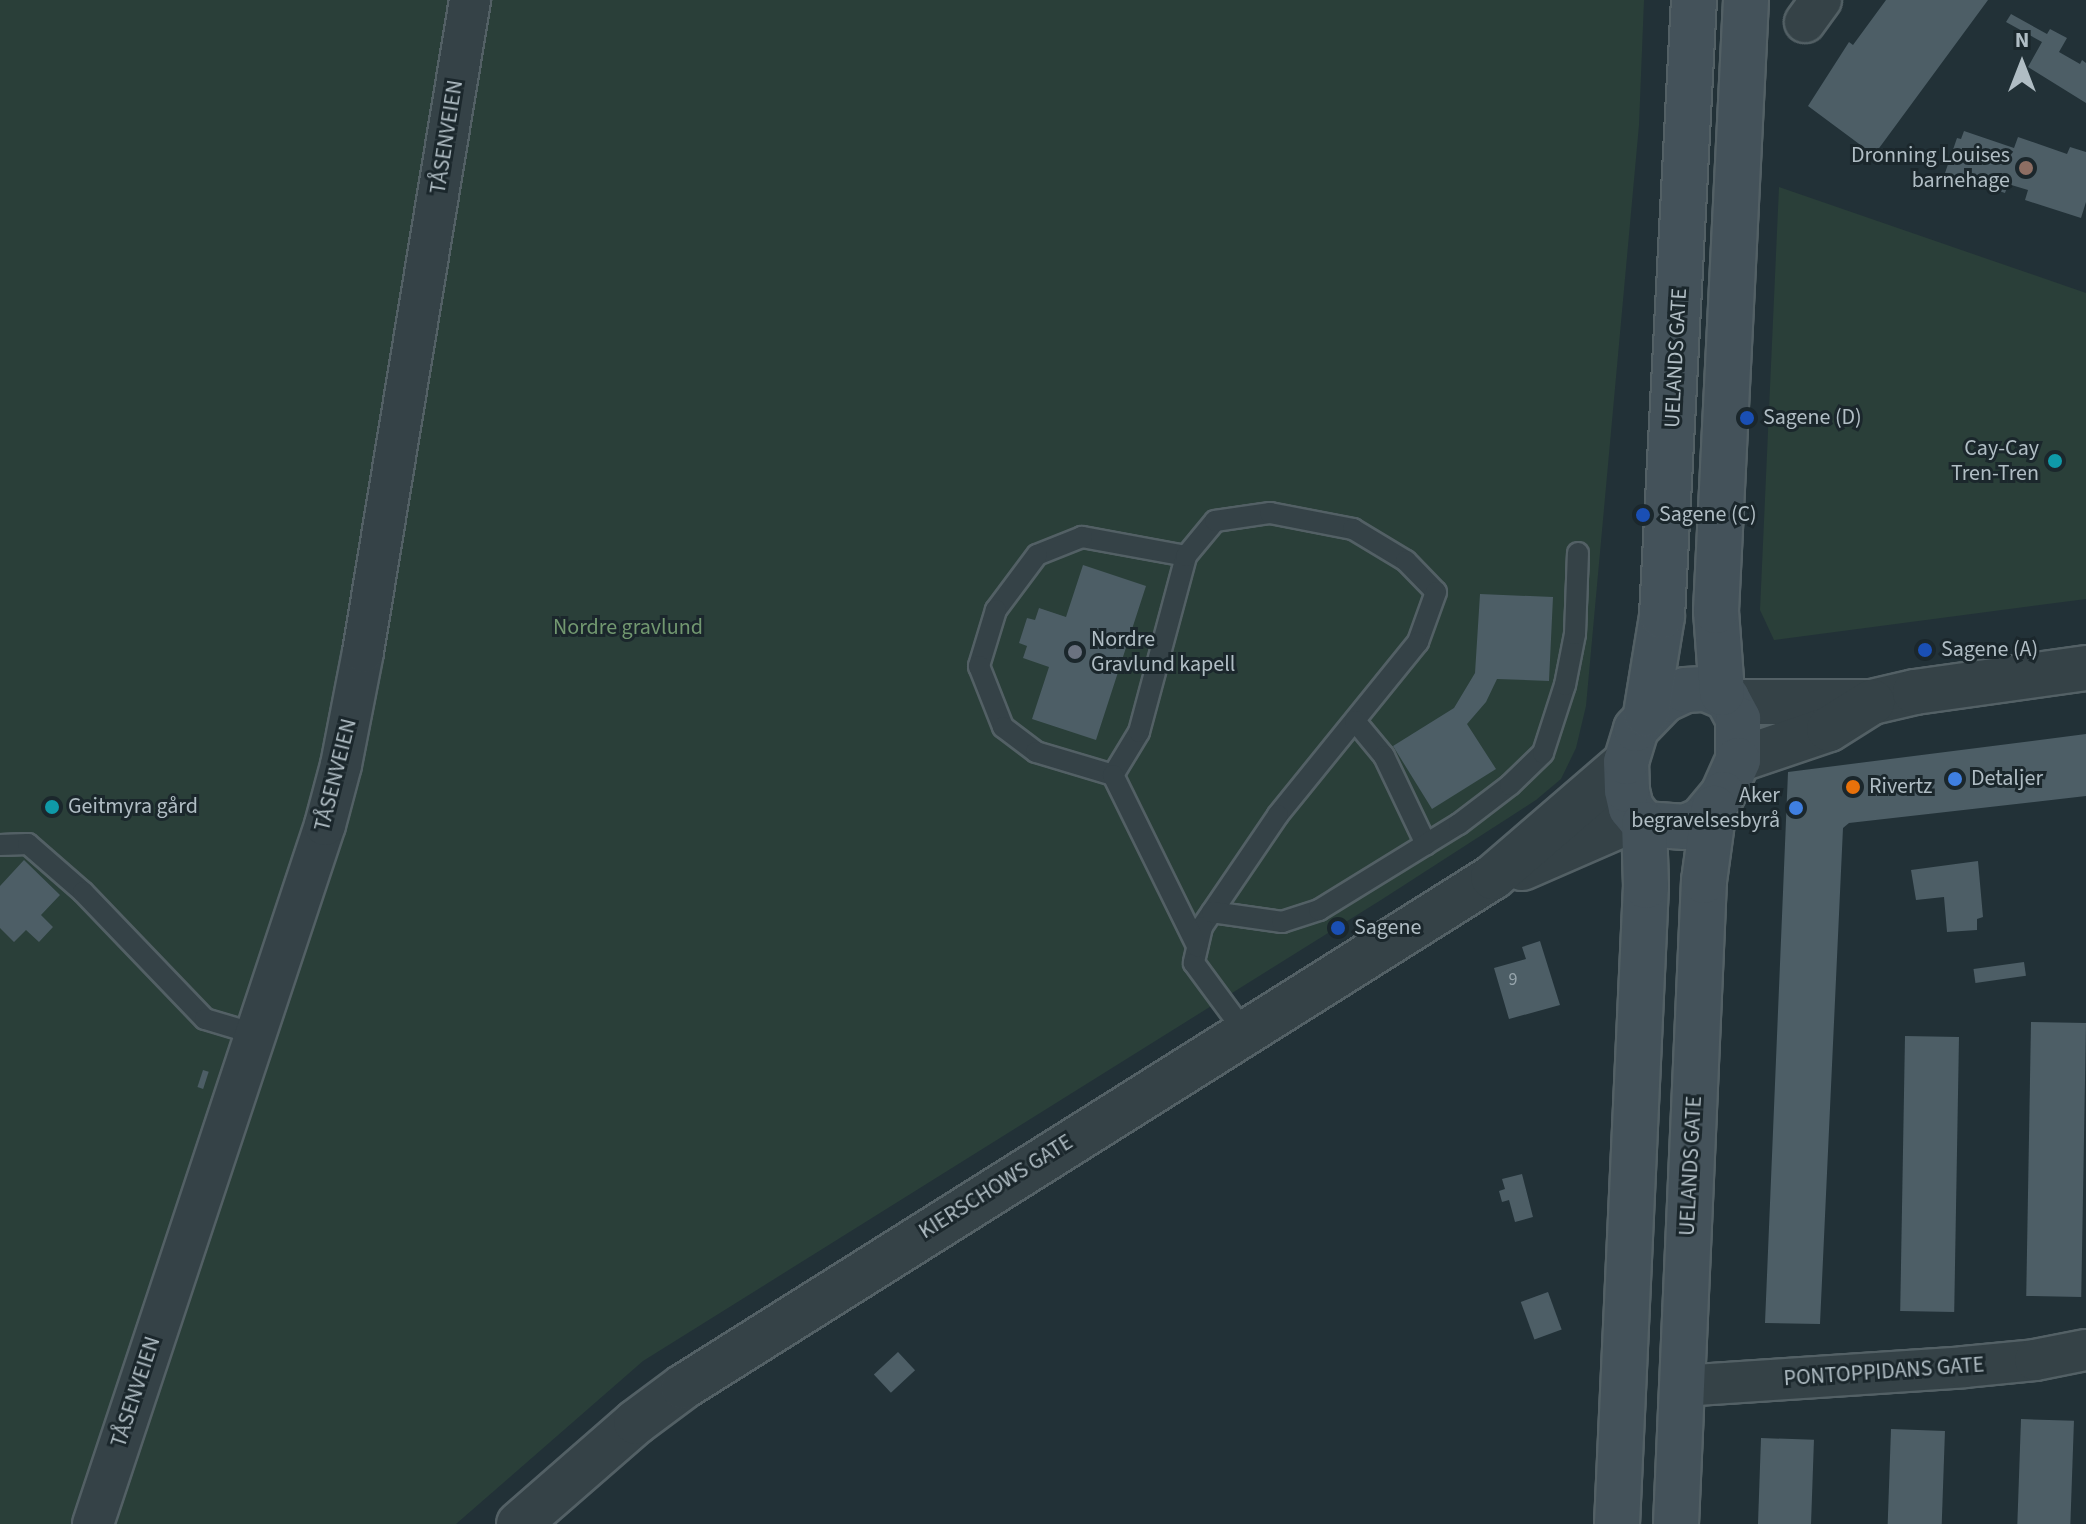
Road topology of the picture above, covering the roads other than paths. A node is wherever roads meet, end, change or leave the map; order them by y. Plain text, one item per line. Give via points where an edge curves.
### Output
1 (470, 0) edge
2 (1694, 0) edge
3 (1746, 0) edge
4 (1578, 553) dead end
5 (1186, 556) junction
6 (2086, 668) edge
7 (1726, 698) junction
8 (1872, 702) junction
9 (1646, 714) junction
10 (1355, 721) junction
11 (1738, 760) junction
12 (1626, 762) junction
13 (1113, 775) junction
14 (1714, 808) junction
15 (1641, 821) junction
16 (1426, 844) junction
17 (0, 845) edge
18 (1493, 877) junction
19 (1212, 912) junction
20 (1197, 946) junction
21 (1244, 1031) junction
22 (255, 1034) junction
23 (2086, 1350) edge
24 (1681, 1386) junction
25 (93, 1524) edge
26 (519, 1524) edge
27 (1617, 1524) edge
28 (1676, 1524) edge

1 - 22 street, TÅSENVEIEN via 341,765
2 - 9 main road, UELANDS GATE via 1662,616
3 - 7 main road, UELANDS GATE via 1716,611
4 - 16 lane via 1575,634 1543,753 1510,785
5 - 10 lane via 1215,521 1270,513 1353,529 1406,561 1436,592 1418,642
5 - 13 lane via 1139,732
5 - 13 lane via 1082,537 1037,555 996,610 979,666 1003,727 1036,752
6 - 8 street
7 - 8 street
7 - 9 main road via 1685,690
7 - 11 main road, UELANDS GATE via 1739,728
8 - 11 street via 1829,729
9 - 12 main road, UELANDS GATE
10 - 16 lane via 1384,756
10 - 19 lane via 1278,815
11 - 14 main road, UELANDS GATE
12 - 15 main road, UELANDS GATE via 1627,790
12 - 18 street, KIERSCHOWS GATE
13 - 20 lane
14 - 15 main road via 1685,827
14 - 24 main road, UELANDS GATE via 1704,881
15 - 18 street, KIERSCHOWS GATE via 1606,829 1538,863
15 - 27 main road, UELANDS GATE via 1646,886
16 - 19 lane via 1319,910 1282,922
17 - 22 lane via 28,844 83,892 205,1019
18 - 21 street, KIERSCHOWS GATE
19 - 20 lane
20 - 21 lane via 1194,963
21 - 26 street, KIERSCHOWS GATE via 683,1387
22 - 25 street, TÅSENVEIEN
23 - 24 street, PONTOPPIDANS GATE via 1964,1367
24 - 28 main road, UELANDS GATE

